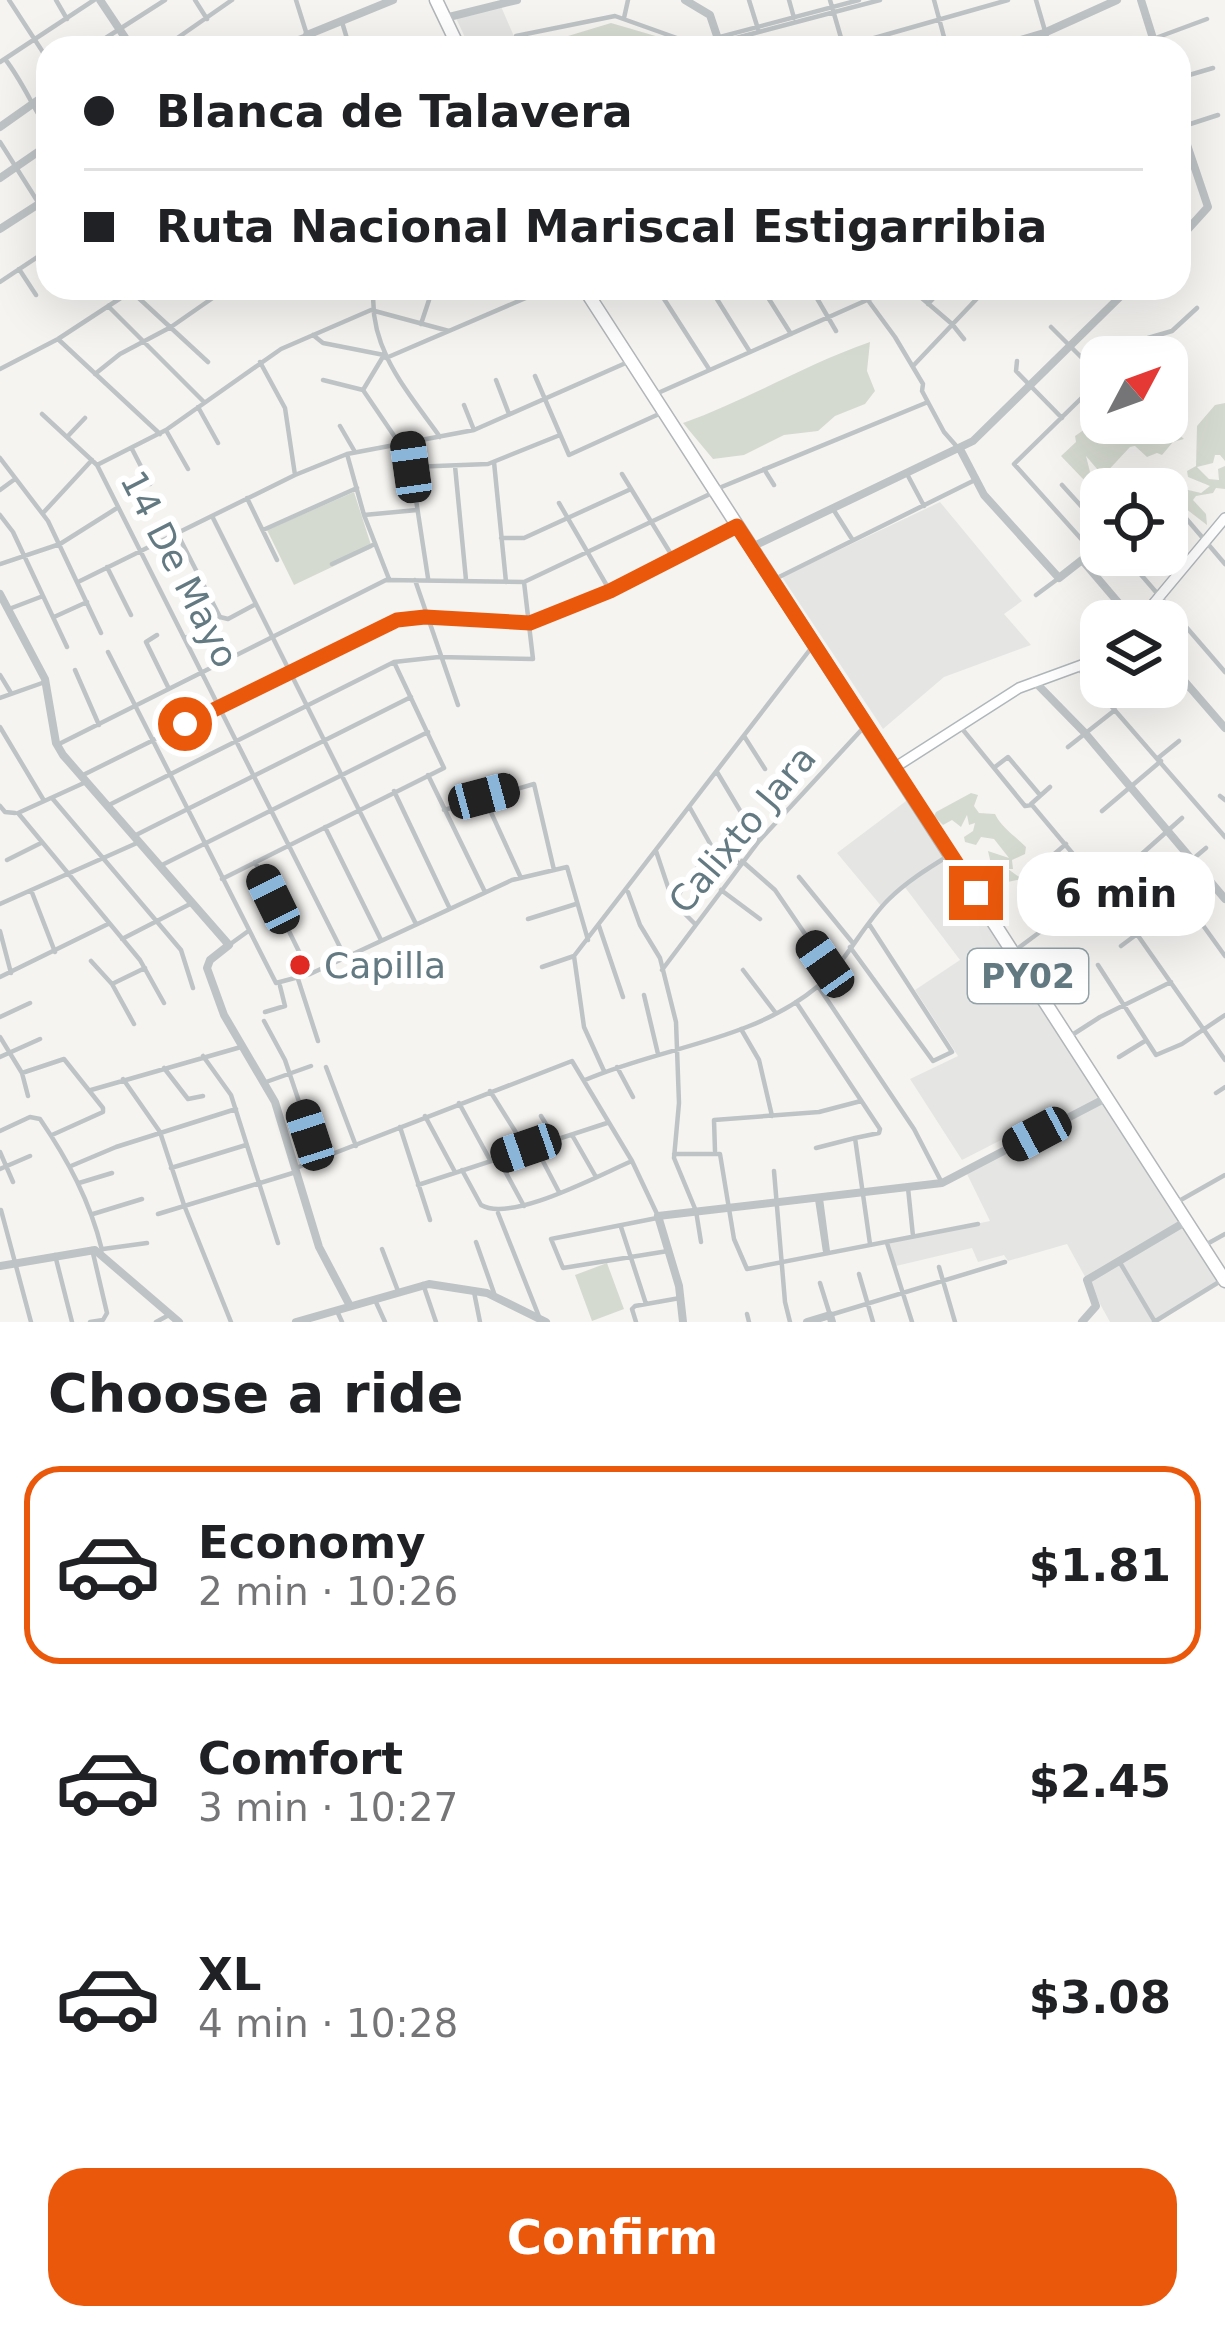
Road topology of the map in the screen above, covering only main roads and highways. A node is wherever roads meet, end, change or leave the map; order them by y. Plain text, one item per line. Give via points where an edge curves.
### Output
1 (439, 0) edge
2 (456, 36) edge
3 (595, 300) edge
4 (596, 300) edge
5 (717, 490) junction
6 (1225, 518) edge
7 (1157, 600) edge
8 (1080, 666) edge
9 (896, 766) junction
10 (1108, 1096) junction
11 (1225, 1277) edge

1 - 2 highway
3 - 5 highway, PY02
4 - 5 highway, PY02
5 - 9 highway, PY02
5 - 9 highway, PY02
6 - 7 main road
8 - 9 main road via 1034,681
9 - 10 highway, PY02
9 - 10 highway, PY02
10 - 11 highway, PY02
10 - 11 highway, PY02

